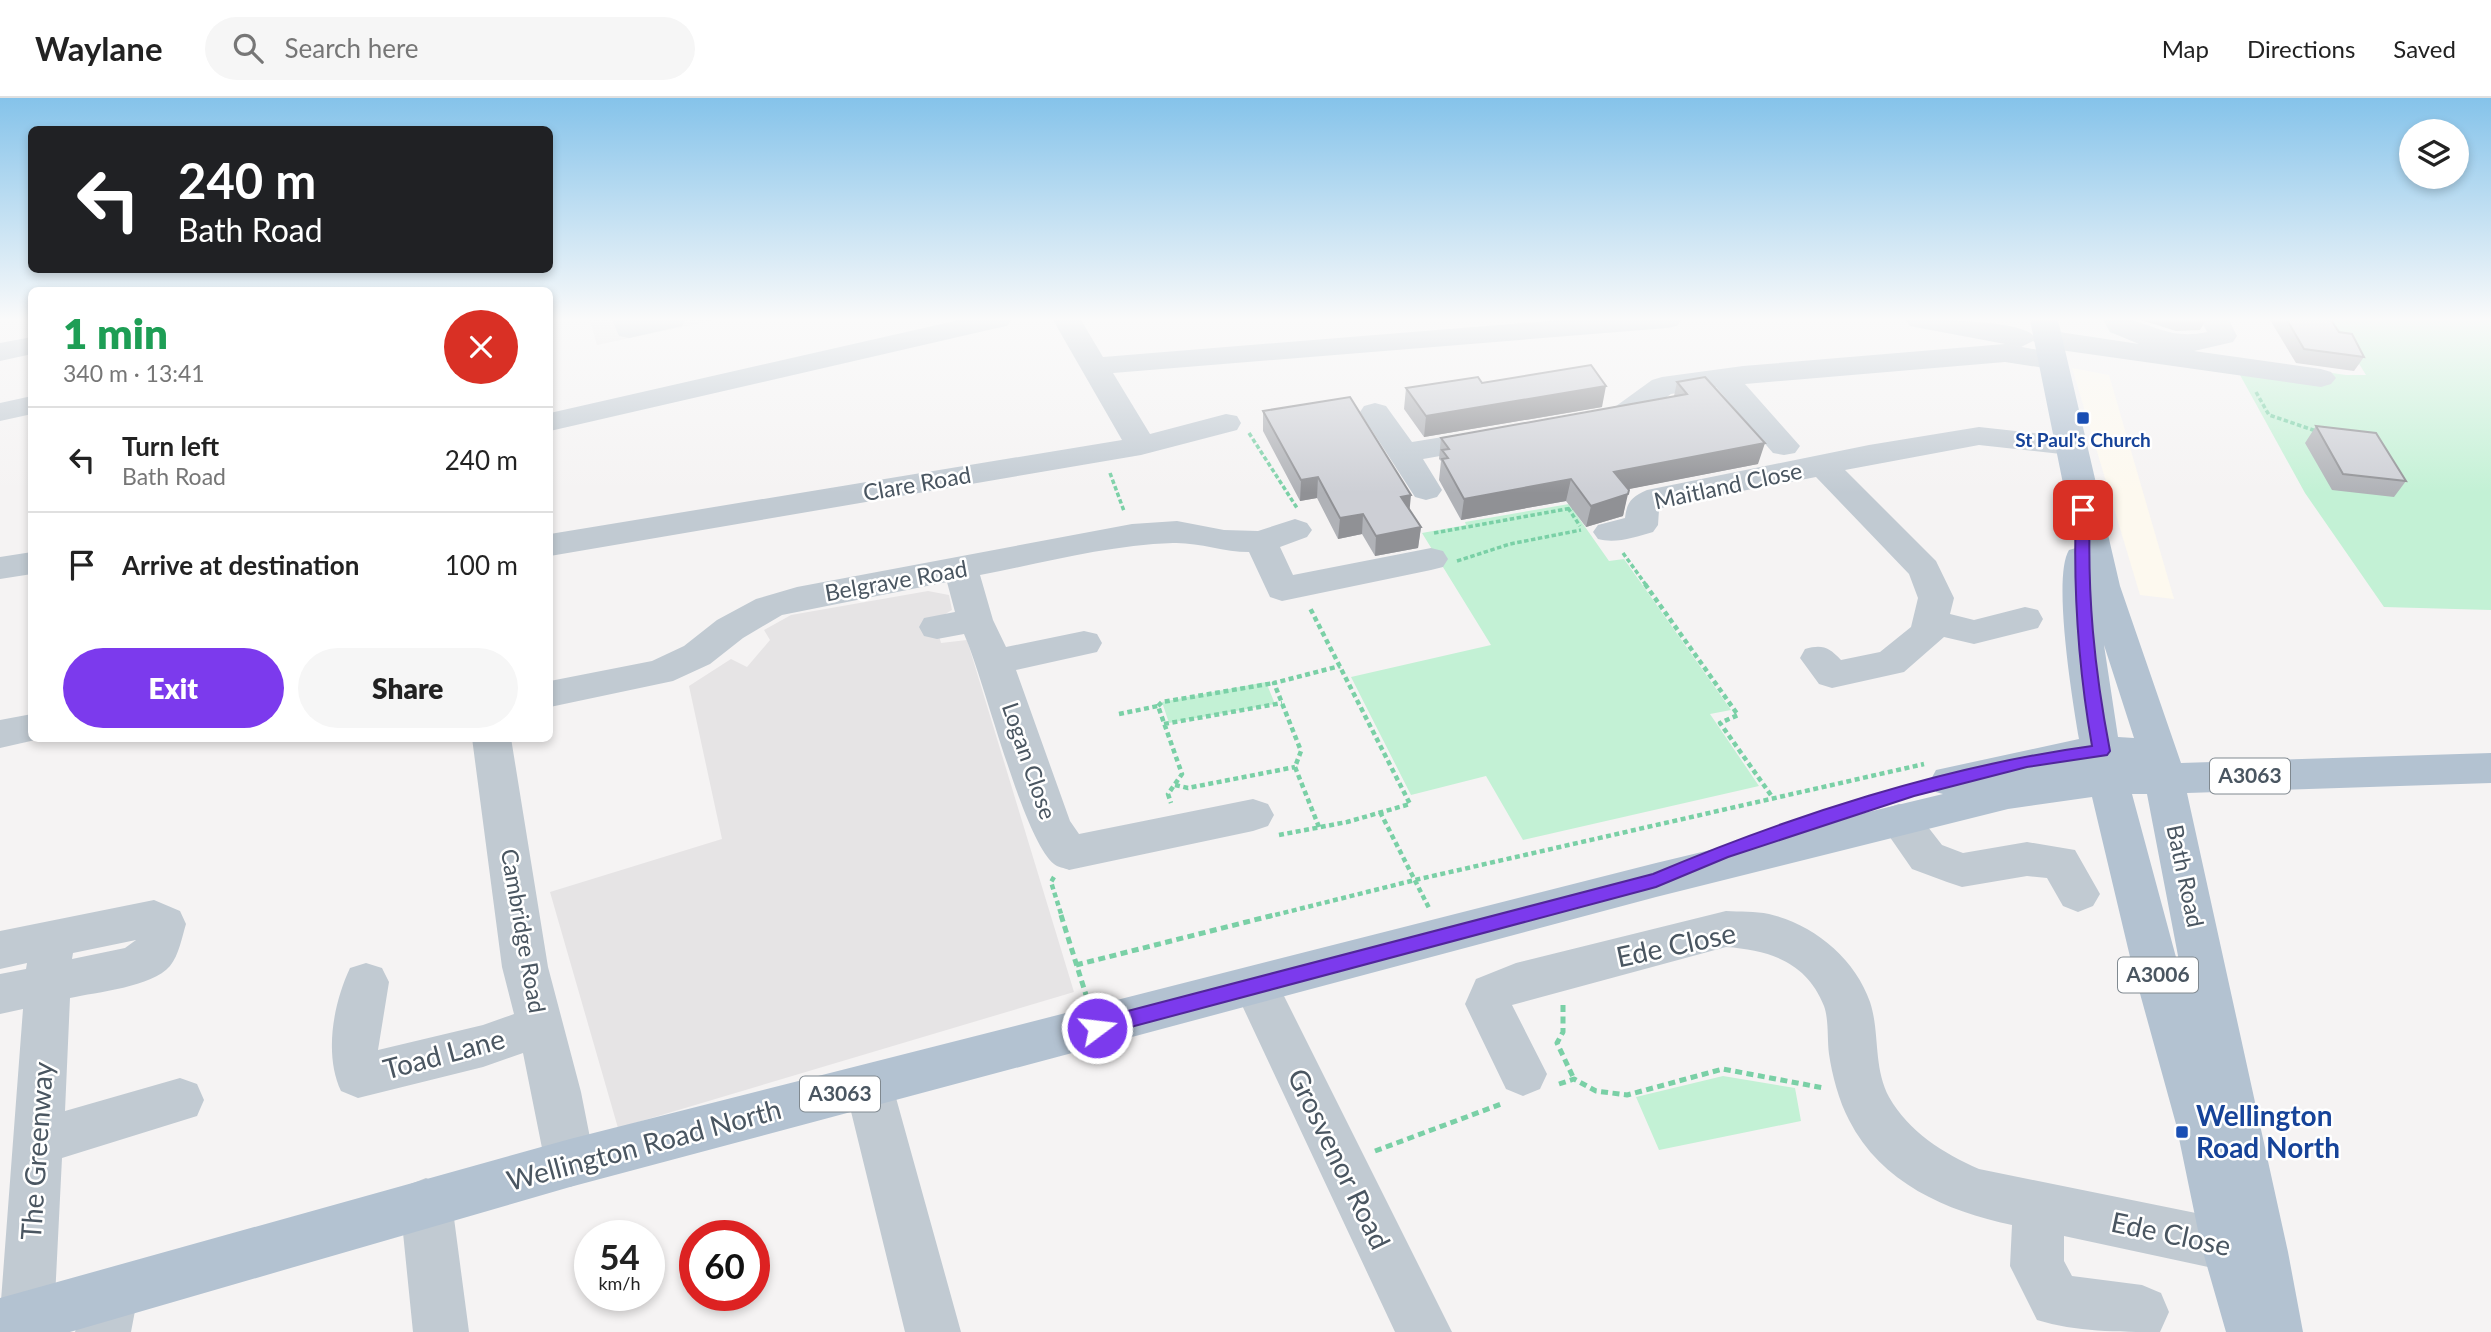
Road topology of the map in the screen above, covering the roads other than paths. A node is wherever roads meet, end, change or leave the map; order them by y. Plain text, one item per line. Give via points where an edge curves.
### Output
1 (745, 378) edge
2 (1101, 378) edge
3 (1724, 378) junction
4 (1729, 378) edge
5 (2055, 378) edge
6 (28, 406) edge
7 (0, 412) edge
8 (1375, 412) dead end
9 (553, 421) edge
10 (1226, 424) road end
11 (1567, 425) edge
12 (1526, 432) edge
13 (1141, 446) junction
14 (1784, 446) dead end
15 (2070, 446) junction
16 (1404, 453) junction
17 (1823, 466) junction
18 (1426, 490) dead end
19 (2083, 510) junction
20 (1295, 530) road end
21 (1610, 532) road end
22 (1261, 542) junction
23 (553, 545) edge
24 (1432, 546) road end
25 (28, 564) edge
26 (0, 568) edge
27 (961, 569) junction
28 (2025, 619) dead end
29 (975, 620) junction
30 (1930, 621) junction
31 (937, 627) dead end
32 (730, 629) junction
33 (1084, 643) dead end
34 (764, 647) dead end
35 (1818, 658) dead end
36 (995, 662) junction
37 (553, 694) edge
38 (28, 729) edge
39 (0, 734) edge
40 (492, 742) edge
41 (2133, 766) junction
42 (2491, 768) edge
43 (1252, 815) road end
44 (1899, 820) junction
45 (1656, 880) junction
46 (2078, 894) dead end
47 (0, 950) edge
48 (50, 961) junction
49 (366, 982) dead end
50 (1256, 986) junction
51 (0, 994) edge
52 (540, 1026) junction
53 (869, 1087) junction
54 (1528, 1087) road end
55 (180, 1100) dead end
56 (37, 1144) junction
57 (570, 1163) junction
58 (426, 1203) junction
59 (2039, 1206) junction
60 (2244, 1249) junction
61 (2142, 1312) dead end
62 (107, 1314) edge
63 (13, 1321) edge
64 (441, 1332) edge
65 (933, 1332) edge
66 (1424, 1332) edge
67 (2255, 1332) edge
68 (2275, 1332) edge

1 - 9 street
2 - 13 street
3 - 4 street
3 - 11 street via 1662,386 1621,416
3 - 14 street
5 - 15 main road, Bath Road / A3006
6 - 7 street
8 - 16 street
10 - 13 street, Clare Road
12 - 16 street
13 - 23 street, Clare Road
15 - 17 street, Maitland Close via 1979,436
15 - 19 main road, Bath Road / A3006
16 - 18 street
17 - 21 street, Maitland Close via 1659,497 1643,505 1641,525
17 - 30 street, Maitland Close via 1924,569 1936,598
19 - 41 main road, Bath Road / A3006 via 2102,586
19 - 41 main road, Bath Road / A3006 via 2080,586 2090,692
20 - 22 street, Belgrave Road
22 - 24 street via 1291,588
22 - 27 street, Belgrave Road via 1177,532 1132,535
25 - 26 street
27 - 29 street, Logan Close
27 - 32 street, Belgrave Road via 797,599 769,607
28 - 30 street via 1974,632
29 - 31 street
29 - 36 street, Logan Close
30 - 35 street via 1928,633 1891,663 1832,676
32 - 34 street
32 - 37 street, Belgrave Road via 697,655 660,672
33 - 36 street
36 - 43 street, Logan Close via 1051,827 1069,853
38 - 39 street
40 - 52 street, Cambridge Road via 525,967
41 - 42 main road, A3063
41 - 44 main road, Wellington Road North / A3063
41 - 45 main road, Wellington Road North / A3063 via 2027,761 1913,790 1722,852
41 - 60 main road, Bath Road / A3006
41 - 60 main road, Bath Road / A3006 via 2188,1036 2201,1124
44 - 45 main road, Wellington Road North / A3063
44 - 46 street via 1927,857 1962,870 2026,859 2060,862
45 - 50 main road, Wellington Road North / A3063
47 - 48 street
48 - 51 street
48 - 56 street, The Greenway
49 - 52 street, Toad Lane via 354,1052 358,1076 484,1046
50 - 53 main road, Wellington Road North / A3063
50 - 66 street, Grosvenor Road
52 - 57 street, Cambridge Road
53 - 57 main road, Wellington Road North / A3063
53 - 65 street
54 - 59 street, Ede Close via 1488,1004 1492,993 1726,929 1768,932 1818,958 1847,1003 1853,1057 1867,1106 1898,1149 1938,1176 1977,1193
55 - 56 street via 93,1123
56 - 63 street, The Greenway
57 - 58 main road, Wellington Road North / A3063
58 - 62 main road, Wellington Road North / A3063
58 - 64 street
59 - 60 street, Ede Close
59 - 61 street via 2037,1266 2056,1301
60 - 67 main road, Bath Road / A3006
60 - 68 main road, Bath Road / A3006
62 - 63 main road, Wellington Road North / A3063

